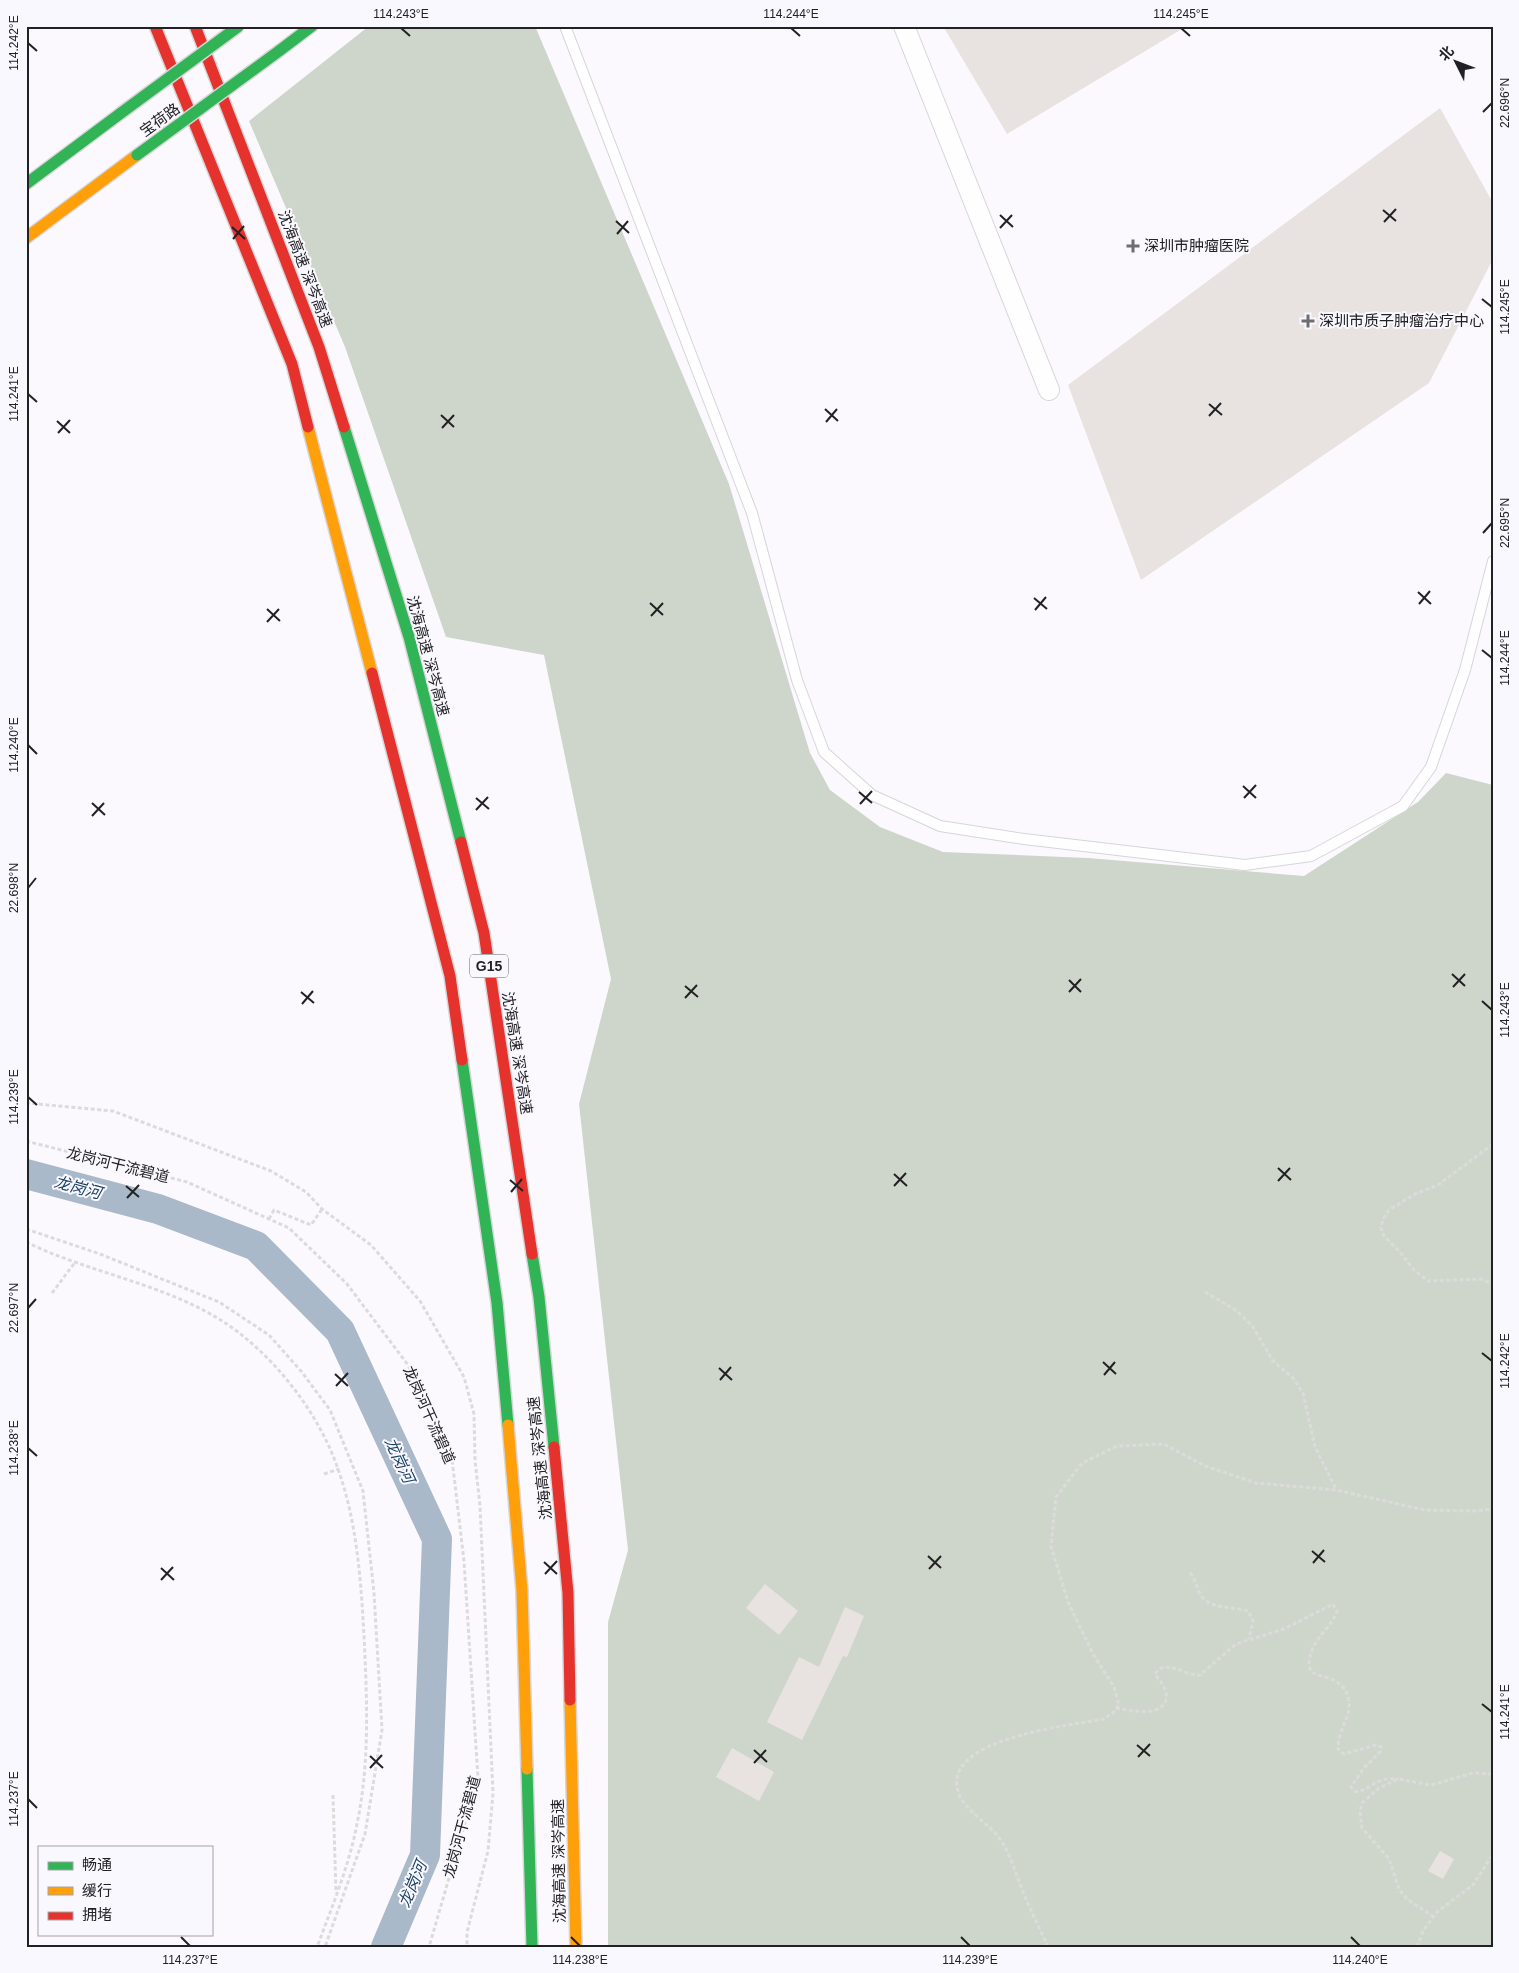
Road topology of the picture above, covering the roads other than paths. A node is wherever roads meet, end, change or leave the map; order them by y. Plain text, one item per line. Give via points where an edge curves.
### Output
1 (155, 26) edge
2 (195, 26) edge
3 (239, 26) edge
4 (312, 26) edge
5 (565, 26) edge
6 (904, 26) edge
7 (26, 184) edge
8 (26, 238) edge
9 (1049, 390) dead end
10 (1493, 561) edge
11 (532, 1947) edge
12 (576, 1947) edge

1 - 11 main road, 沈海高速 深岑高速 / G15 via 292,364 450,976 497,1303 522,1581
2 - 12 main road, 沈海高速 深岑高速 / G15 via 319,347 409,637 484,932 539,1297 568,1593
3 - 7 main road, 宝荷路, bridge
4 - 8 main road, 宝荷路, bridge
5 - 10 lane via 752,513 797,680 824,752 872,795 940,826 1024,838 1245,865 1311,856 1403,806 1431,767 1465,670
6 - 9 street

